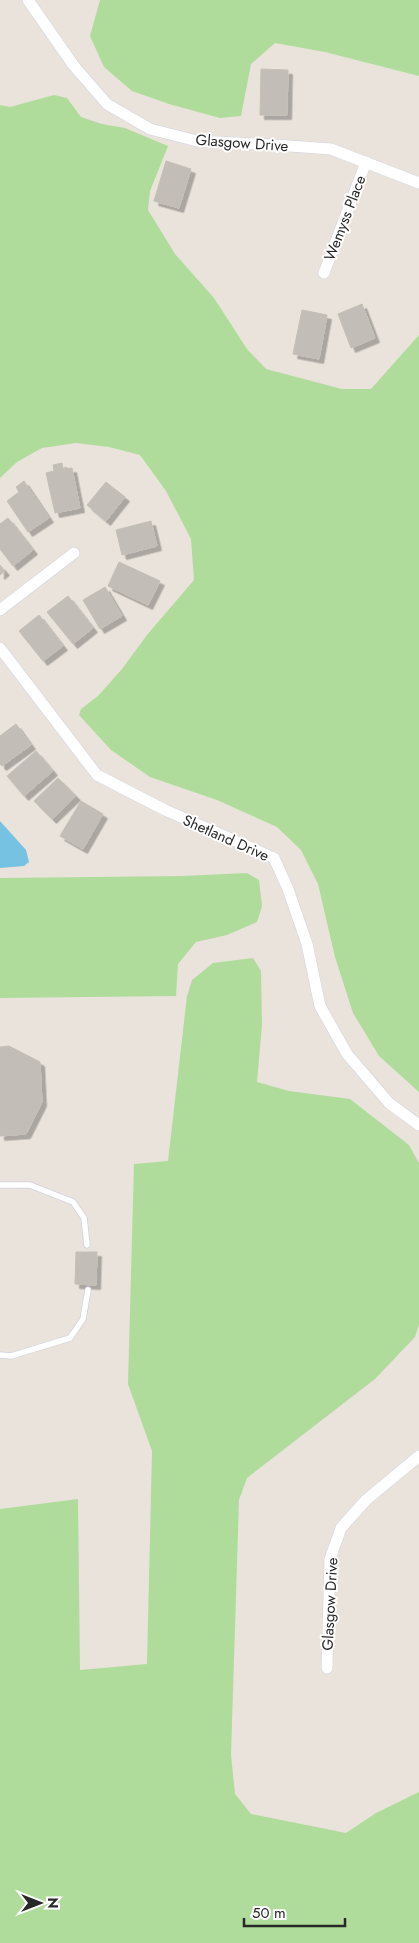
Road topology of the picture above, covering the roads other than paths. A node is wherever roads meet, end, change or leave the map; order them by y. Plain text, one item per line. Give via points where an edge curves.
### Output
1 (28, 0) edge
2 (366, 162) junction
3 (419, 182) edge
4 (324, 273) dead end
5 (74, 553) dead end
6 (0, 610) edge
7 (0, 648) edge
8 (419, 1125) edge
9 (0, 1185) edge
10 (87, 1245) dead end
11 (88, 1290) dead end
12 (0, 1355) edge
13 (419, 1456) edge
14 (327, 1668) dead end

1 - 2 street, Glasgow Drive via 74,66 107,104 150,129 197,141 331,149
2 - 3 street, Glasgow Drive
2 - 4 street, Wemyss Place
5 - 6 street
7 - 8 street, Shetland Drive via 97,775 165,810 274,858 307,944 320,1006 347,1054 389,1103
9 - 10 lane via 30,1185 73,1202 84,1218
11 - 12 lane via 83,1318 70,1338 11,1356
13 - 14 street, Glasgow Drive via 366,1500 341,1528 330,1559

